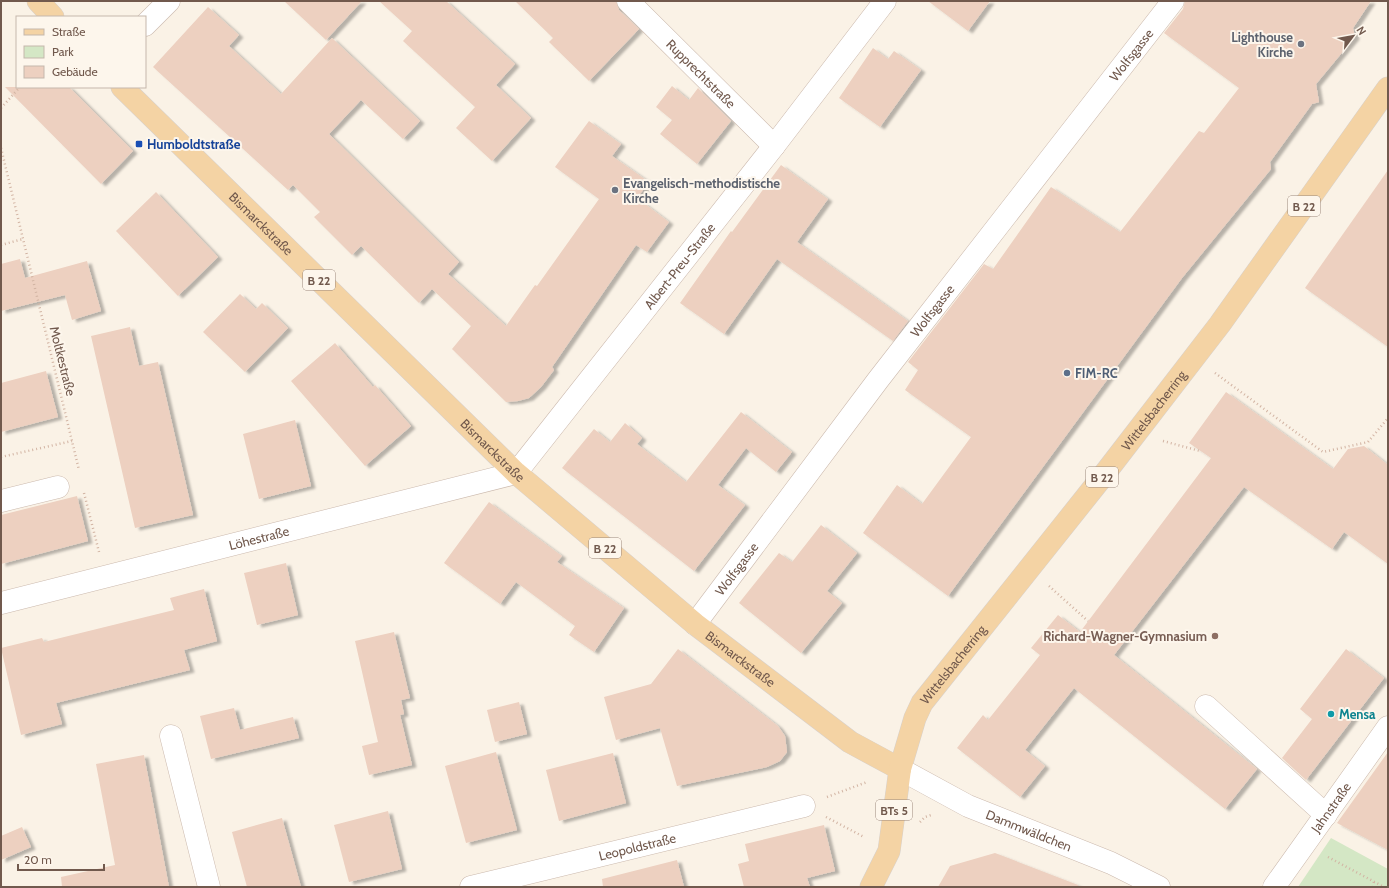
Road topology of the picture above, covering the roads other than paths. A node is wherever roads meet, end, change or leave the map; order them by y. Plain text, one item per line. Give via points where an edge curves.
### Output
1 (38, 1) edge
2 (169, 1) edge
3 (628, 1) edge
4 (885, 1) edge
5 (1173, 1) edge
6 (52, 16) edge
7 (146, 25) edge
8 (123, 88) edge
9 (1388, 88) edge
10 (774, 146) junction
11 (516, 473) junction
12 (58, 487) dead end
13 (1, 501) edge
14 (1, 603) edge
15 (695, 624) junction
16 (1206, 706) dead end
17 (1388, 727) edge
18 (171, 736) dead end
19 (900, 769) junction
20 (804, 806) road end
21 (1326, 815) junction
22 (208, 887) edge
23 (470, 887) edge
24 (871, 887) edge
25 (1159, 887) edge
26 (1274, 887) edge

1 - 6 main road
2 - 7 street
3 - 10 street, Rupprechtstraße
4 - 10 street, Albert-Preu-Straße
5 - 15 street, Wolfsgasse via 878,380
8 - 11 main road, Bismarckstraße / B 22
9 - 19 main road, Wittelsbacherring / B 22 via 1194,358 922,703
10 - 11 street, Albert-Preu-Straße
11 - 14 street, Löhestraße
11 - 15 main road, Bismarckstraße / B 22
12 - 13 street
15 - 19 main road, Bismarckstraße / B 22 via 850,742
16 - 21 street
17 - 21 street, Jahnstraße
18 - 22 street
19 - 24 main road, Wittelsbacherring / BTs 5 via 889,851
19 - 25 street, Dammwäldchen via 968,806 1111,863
20 - 23 street, Leopoldstraße
21 - 26 street, Jahnstraße

